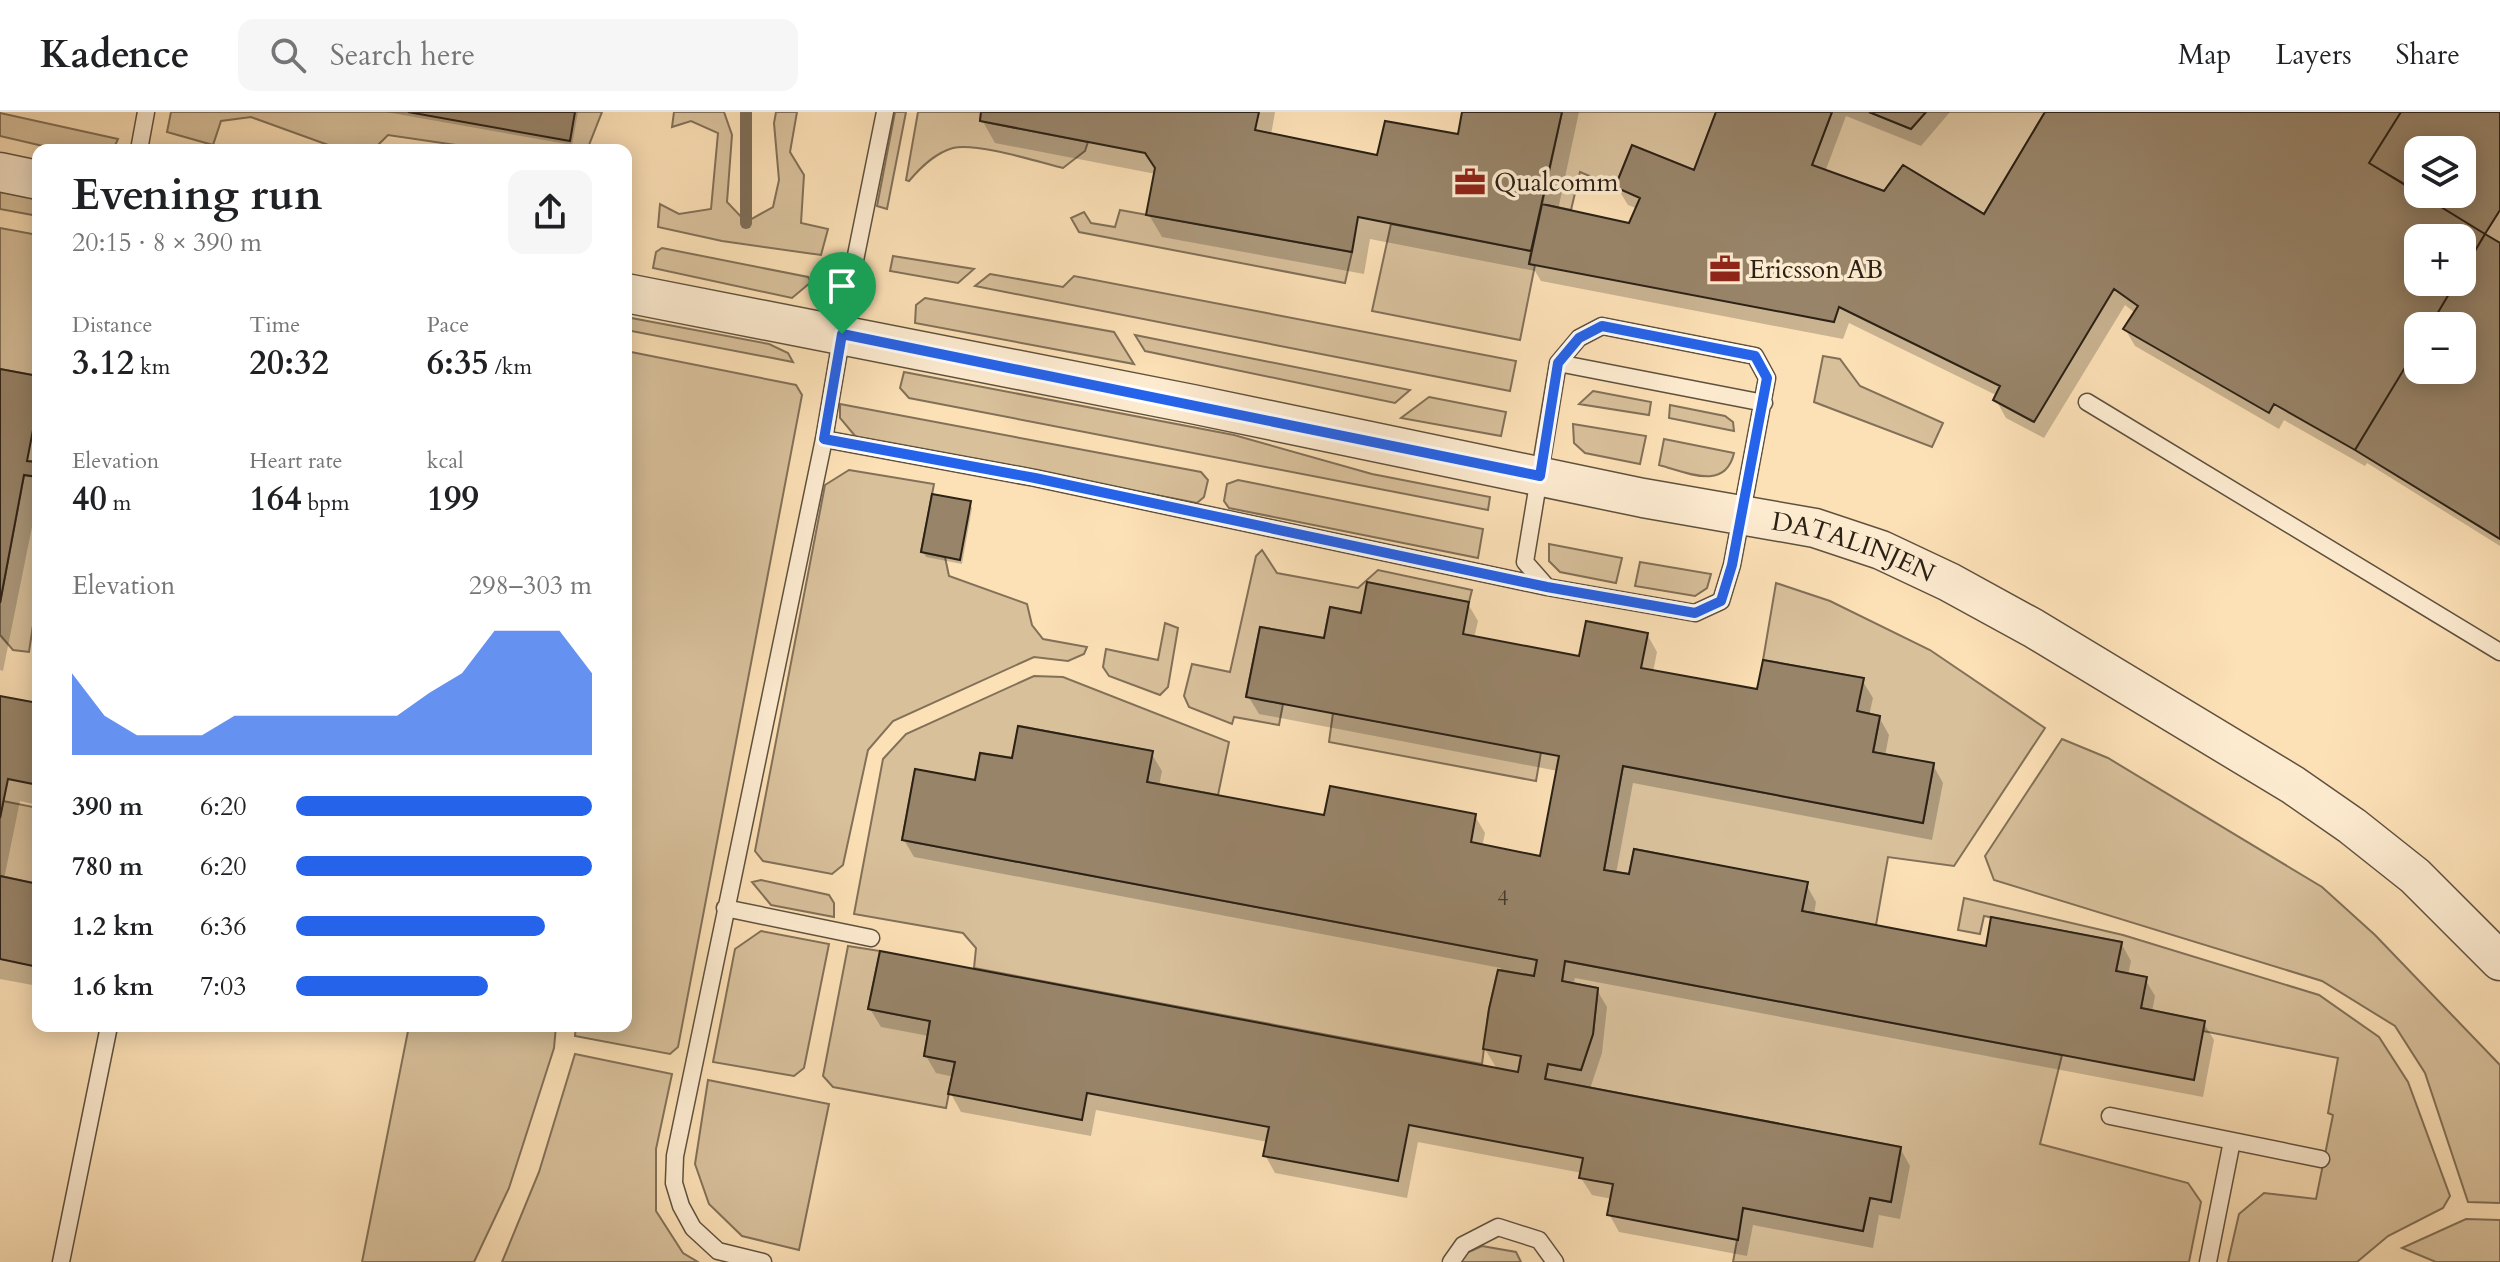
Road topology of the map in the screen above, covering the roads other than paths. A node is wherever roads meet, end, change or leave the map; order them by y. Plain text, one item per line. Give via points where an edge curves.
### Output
1 (146, 112) edge
2 (885, 112) edge
3 (140, 144) edge
4 (0, 172) edge
5 (32, 179) edge
6 (632, 294) edge
7 (842, 334) junction
8 (1558, 363) junction
9 (2087, 402) dead end
10 (1764, 403) junction
11 (824, 439) junction
12 (1540, 476) junction
13 (1743, 514) junction
14 (1547, 587) junction
15 (2500, 652) edge
16 (725, 908) junction
17 (871, 938) dead end
18 (2500, 961) edge
19 (108, 1032) edge
20 (2110, 1116) dead end
21 (2232, 1141) junction
22 (2321, 1159) dead end
23 (61, 1262) edge
24 (763, 1262) edge
25 (1451, 1262) edge
26 (1555, 1262) edge
27 (2208, 1262) edge

1 - 3 lane
2 - 7 lane
4 - 5 street
6 - 7 street, DATALINJEN
7 - 11 lane
7 - 12 street, DATALINJEN
8 - 10 lane
8 - 10 lane via 1579,338 1602,326 1755,356 1767,378
8 - 12 lane
9 - 15 lane
10 - 13 lane
11 - 14 lane via 1050,481
11 - 16 lane
12 - 13 street, DATALINJEN
12 - 14 lane via 1525,562
13 - 14 lane via 1721,601 1695,613
13 - 18 street, DATALINJEN via 1815,528 1881,550 2033,628 2352,826 2415,876
16 - 17 lane
16 - 24 lane via 674,1183 693,1228 708,1244
19 - 23 lane
20 - 21 lane
21 - 22 lane
21 - 27 lane
25 - 26 lane via 1463,1245 1498,1227 1539,1240

